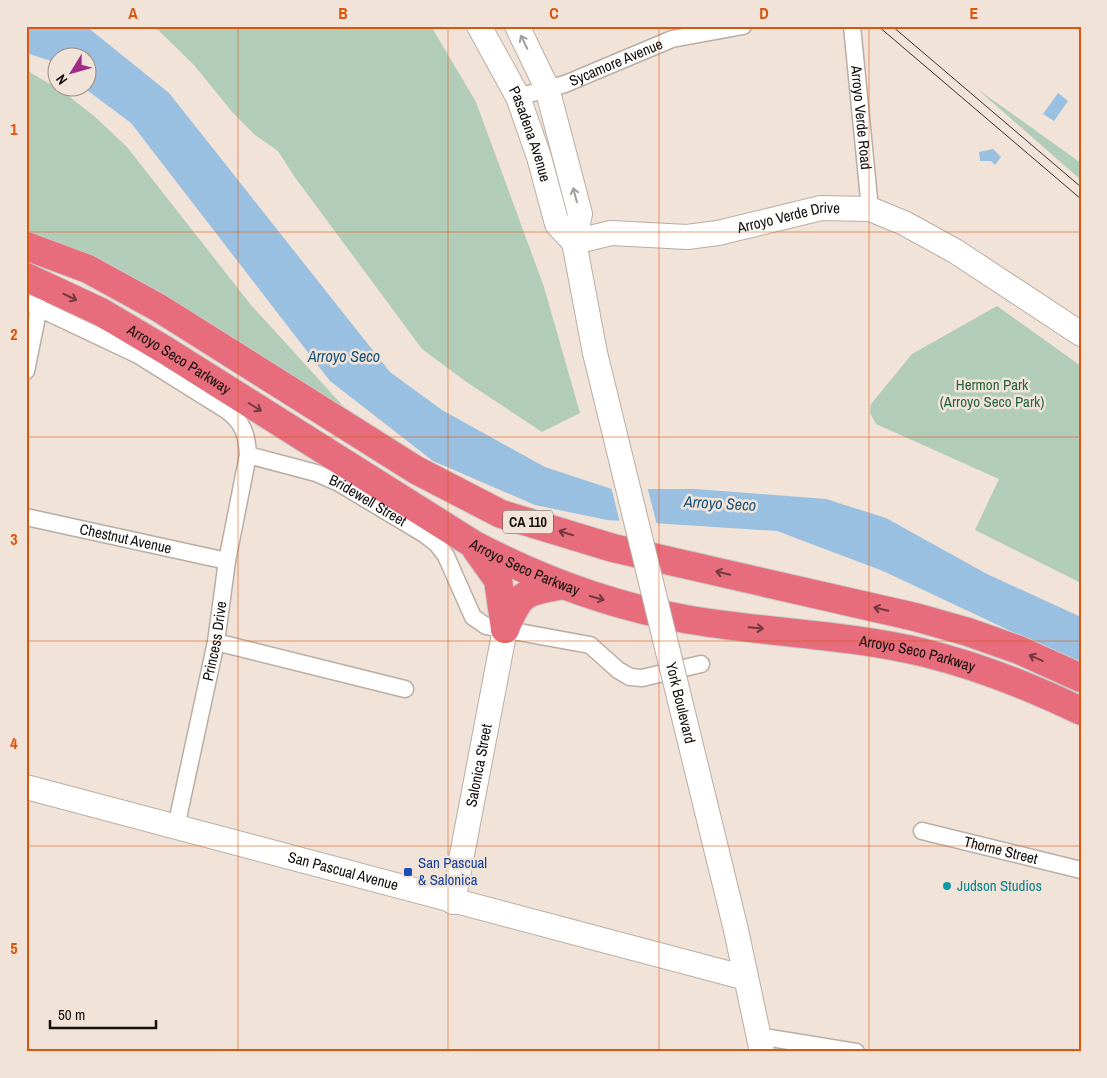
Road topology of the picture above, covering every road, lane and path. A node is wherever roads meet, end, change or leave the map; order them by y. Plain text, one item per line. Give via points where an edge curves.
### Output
1 (479, 26) edge
2 (516, 26) edge
3 (743, 26) edge
4 (852, 26) edge
5 (547, 88) junction
6 (518, 97) junction
7 (870, 209) junction
8 (574, 242) junction
9 (26, 246) edge
10 (26, 277) edge
11 (33, 304) edge
12 (1081, 334) edge
13 (595, 354) joint
14 (26, 371) edge
15 (248, 455) junction
16 (26, 517) edge
17 (472, 544) junction
18 (227, 561) junction
19 (559, 586) junction
20 (504, 629) junction
21 (216, 642) junction
22 (701, 664) dead end
23 (1081, 678) edge
24 (405, 689) dead end
25 (1081, 711) edge
26 (26, 787) edge
27 (176, 827) junction
28 (922, 831) dead end
29 (1081, 870) edge
30 (454, 902) junction
31 (746, 978) junction
32 (760, 1044) edge
33 (856, 1052) edge

1 - 6 main road, Pasadena Avenue
5 -> 2 main road, Pasadena Avenue
3 - 5 street, Sycamore Avenue via 672,39 571,82
4 - 7 street, Arroyo Verde Road
5 - 6 street, Sycamore Avenue
8 -> 5 main road, Pasadena Avenue via 580,214
6 - 8 main road, Pasadena Avenue via 557,224
7 - 8 main road, Arroyo Verde Drive via 822,208 718,233 687,237 610,233
7 - 12 main road, Arroyo Verde Drive via 904,223 989,273
8 - 13 main road, Pasadena Avenue
23 -> 9 highway, CA 110 via 1019,650 915,617 613,548 501,514 416,470 159,308 88,269
10 -> 17 highway, Arroyo Seco Parkway via 101,312 165,350
11 - 14 street
11 - 15 street via 138,355 231,413 243,427
13 - 31 main road, York Boulevard, bridge
15 - 18 street, Princess Drive
15 - 20 street, Bridewell Street via 316,473 340,483 424,534 446,556 472,617 486,626
16 - 18 street, Chestnut Avenue
17 - 19 highway, Arroyo Seco Parkway
17 - 20 highway via 498,580
18 - 21 street, Princess Drive
19 - 20 highway via 534,590 520,598
19 -> 25 highway, Arroyo Seco Parkway via 640,610 686,619 810,633 926,654 982,670
20 - 22 street, Bridewell Street via 590,645 618,670 630,676 642,678
20 - 30 main road, Salonica Street
21 - 24 street
21 - 27 street, Princess Drive
26 - 27 main road, San Pascual Avenue
27 - 30 main road, San Pascual Avenue
28 - 29 street, Thorne Street
30 - 31 main road, San Pascual Avenue
31 - 32 main road, York Boulevard
32 - 33 street

